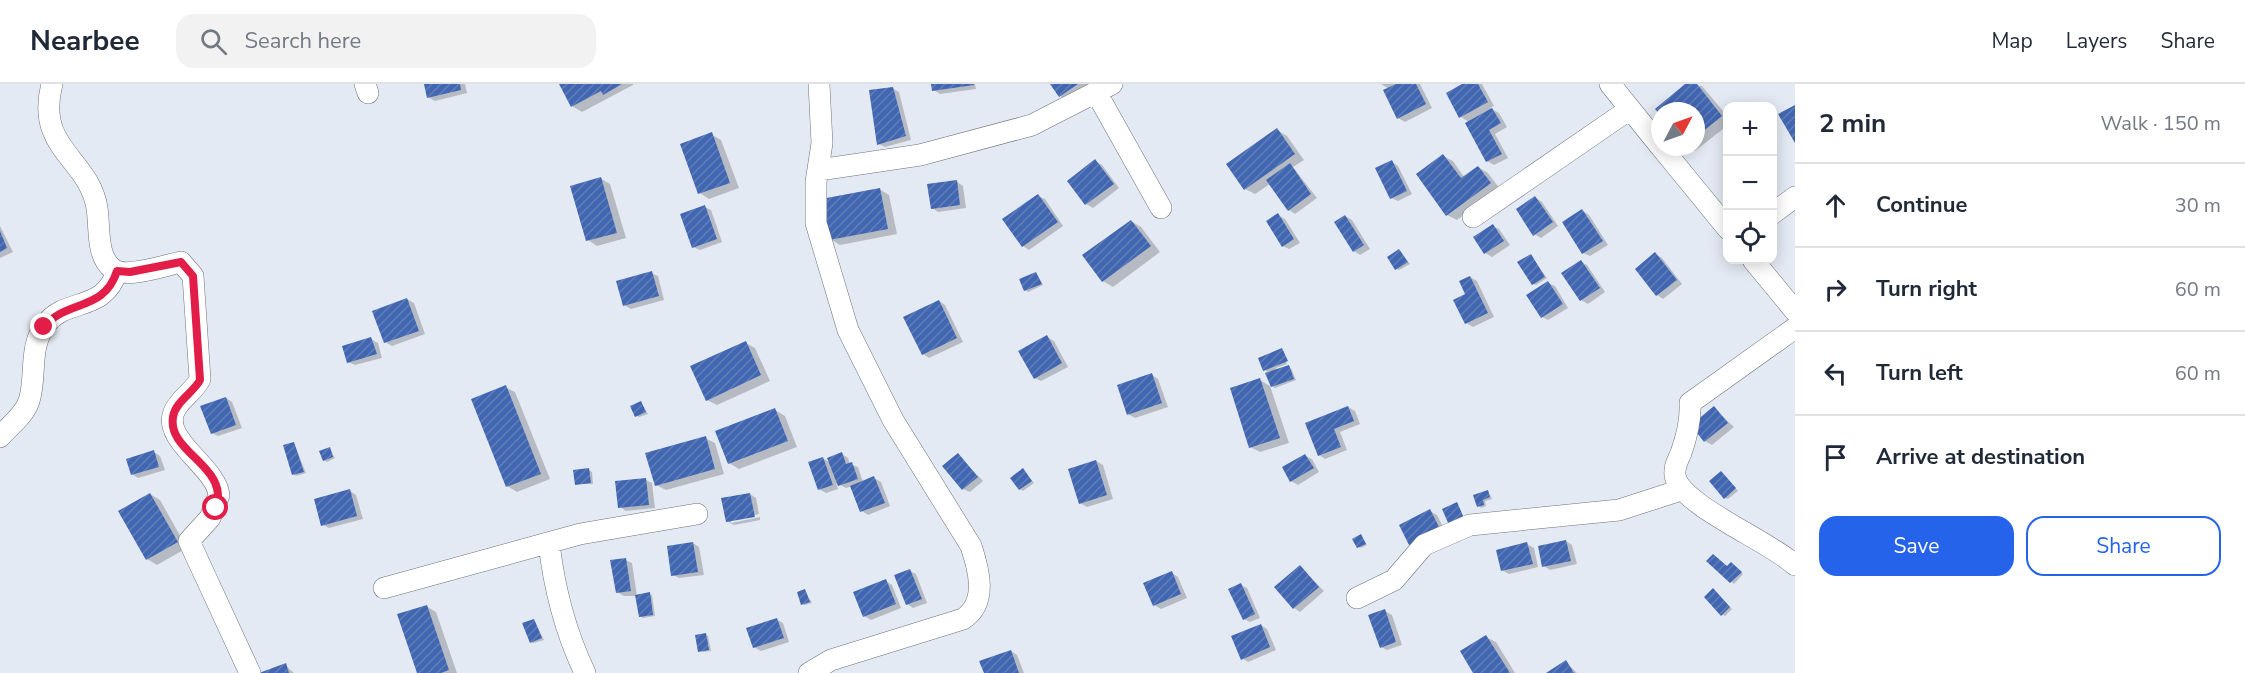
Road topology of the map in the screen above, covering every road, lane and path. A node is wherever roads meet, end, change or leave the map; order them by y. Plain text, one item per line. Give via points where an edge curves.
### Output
1 (52, 84) edge
2 (819, 84) edge
3 (1610, 84) edge
4 (1104, 88) edge
5 (1630, 109) junction
6 (1651, 135) edge
7 (1668, 156) edge
8 (819, 170) junction
9 (1795, 197) edge
10 (1161, 208) dead end
11 (1777, 211) edge
12 (1473, 217) dead end
13 (1723, 223) edge
14 (1756, 264) edge
15 (117, 271) junction
16 (1795, 311) edge
17 (1795, 328) edge
18 (0, 437) edge
19 (1681, 490) junction
20 (697, 514) dead end
21 (549, 543) junction
22 (1795, 565) edge
23 (384, 588) dead end
24 (1357, 598) dead end
25 (250, 673) edge
26 (585, 673) edge
27 (809, 673) edge

1 - 15 street via 49,118 54,136 92,190 104,256
2 - 8 street
3 - 5 street
4 - 8 street via 1032,125 971,143
4 - 10 street
5 - 6 street
5 - 12 street
7 - 13 street
8 - 27 street via 816,223 848,330 893,420 971,546 979,595 977,606 963,620 831,660
9 - 11 street
14 - 16 street
15 - 18 street via 104,294 58,314 44,327 34,356 29,401
15 - 25 street via 139,271 181,262 193,276 200,380 177,407 173,423 182,442 213,479 219,495 210,518 189,541
17 - 19 street via 1690,403 1690,422 1674,472
19 - 22 street
19 - 24 street via 1619,510 1470,525 1424,545 1394,580
20 - 21 street
21 - 23 street
21 - 26 street via 570,635

